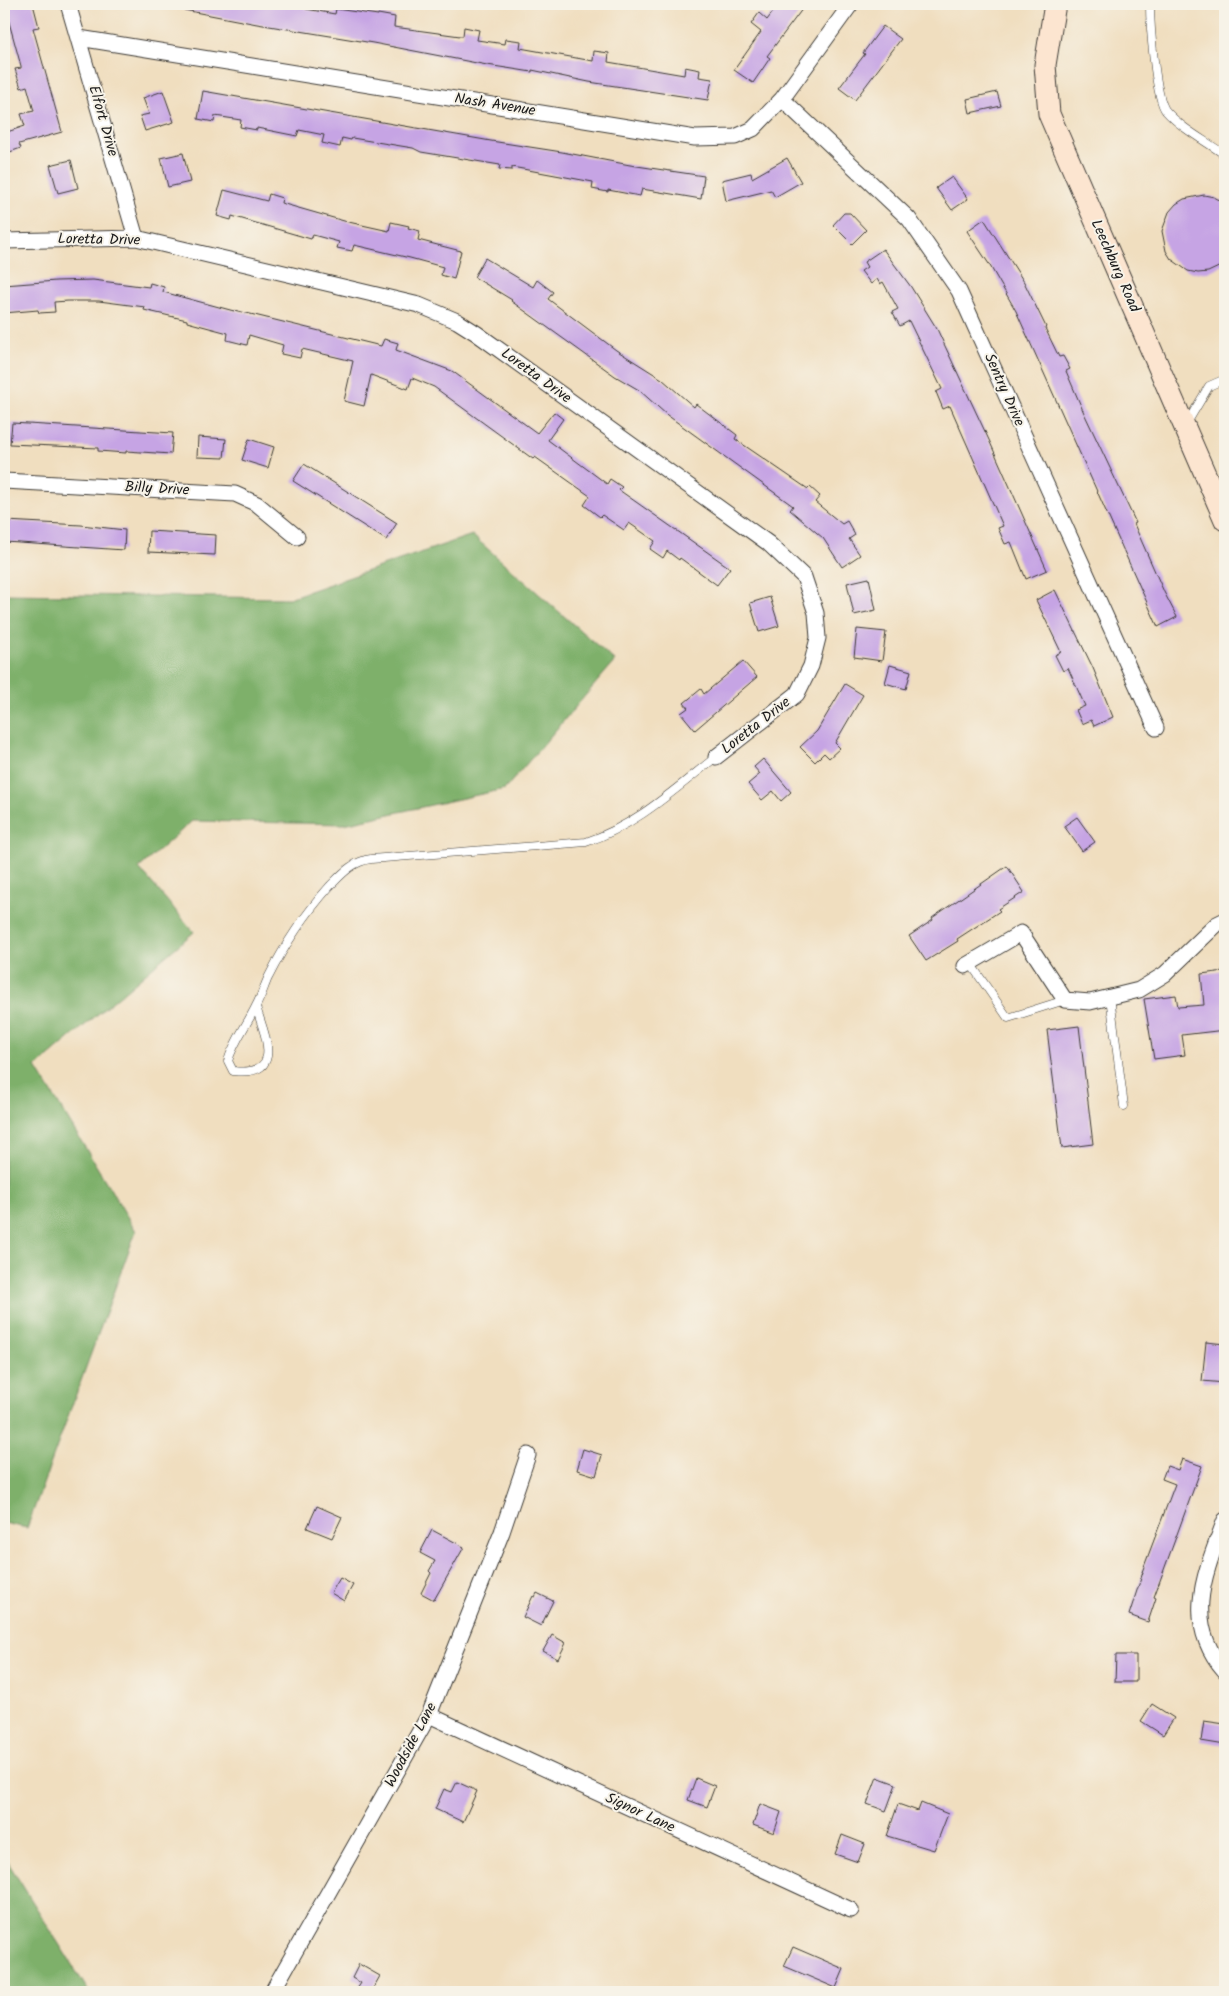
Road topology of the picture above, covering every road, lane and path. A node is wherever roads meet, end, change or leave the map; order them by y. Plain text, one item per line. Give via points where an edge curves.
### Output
1 (68, 4) edge
2 (850, 4) edge
3 (1055, 4) edge
4 (1150, 4) edge
5 (79, 38) junction
6 (782, 99) junction
7 (1225, 155) edge
8 (136, 238) junction
9 (4, 241) edge
10 (1225, 379) edge
11 (1185, 427) junction
12 (4, 481) edge
13 (1225, 520) edge
14 (297, 537) dead end
15 (1156, 728) dead end
16 (716, 757) joint
17 (1225, 920) edge
18 (968, 964) joint
19 (1110, 997) junction
20 (1065, 1000) junction
21 (256, 1007) junction
22 (1124, 1106) dead end
23 (528, 1455) dead end
24 (1225, 1520) edge
25 (1225, 1670) edge
26 (430, 1716) junction
27 (851, 1910) dead end
28 (272, 1992) edge

1 - 5 street, Elfort Drive
2 - 6 street, Nash Avenue
3 - 11 street, Leechburg Road via 1045,65 1049,114
4 - 7 lane via 1156,75 1164,109
5 - 6 street, Nash Avenue via 695,138 735,137 754,129
5 - 8 street, Elfort Drive
6 - 15 street, Sentry Drive via 908,219 959,291
8 - 9 street, Loretta Drive
8 - 16 street, Loretta Drive via 419,305 457,321 768,543 804,577 816,613 818,638 811,666 797,694
10 - 11 lane via 1209,386
11 - 13 street, Leechburg Road
12 - 14 street, Billy Drive via 235,494 257,504
16 - 21 lane via 636,818 586,842 362,860 344,872 298,926
17 - 19 street via 1165,974 1139,990
18 - 20 lane via 1008,1018
18 - 20 street via 1020,933
19 - 20 street via 1090,1002
19 - 22 lane
21 - 21 lane via 232,1048 228,1061 233,1071 258,1069 266,1060 268,1043
23 - 26 street, Woodside Lane via 502,1532
24 - 25 street via 1206,1571 1200,1618 1214,1657
26 - 27 street, Signor Lane
26 - 28 street, Woodside Lane

